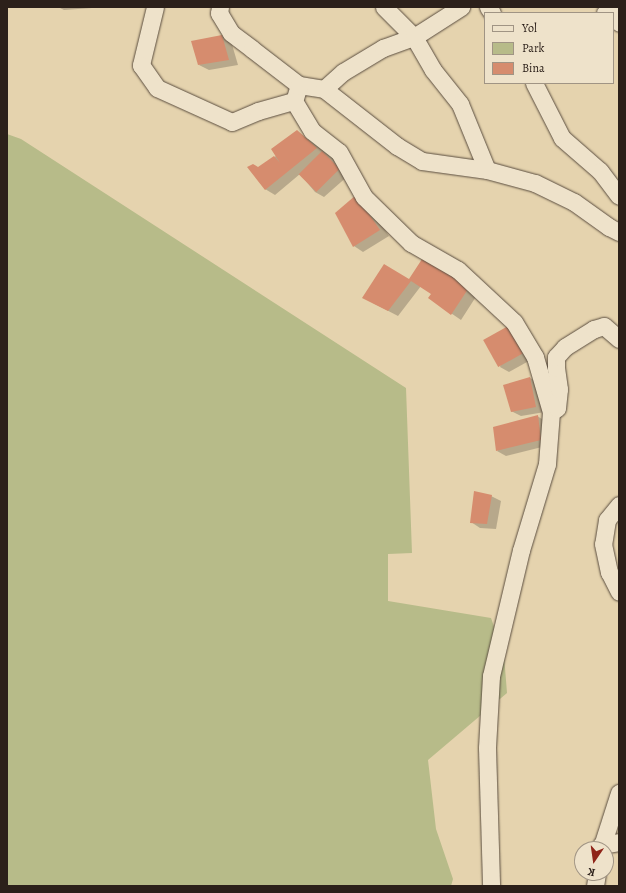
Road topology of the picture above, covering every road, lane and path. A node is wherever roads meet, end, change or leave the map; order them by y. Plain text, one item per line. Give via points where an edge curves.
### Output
1 (155, 7) edge
2 (220, 7) edge
3 (384, 7) edge
4 (456, 9) edge
5 (606, 12) edge
6 (619, 24) edge
7 (414, 37) junction
8 (542, 88) edge
9 (324, 89) junction
10 (297, 93) junction
11 (487, 170) junction
12 (619, 196) edge
13 (619, 232) edge
14 (619, 339) edge
15 (551, 412) junction
16 (619, 504) edge
17 (613, 526) edge
18 (619, 592) edge
19 (619, 793) edge
20 (603, 841) edge
21 (491, 886) edge

1 - 10 street via 141,65 157,88 232,122
2 - 10 street via 219,13 231,33
3 - 7 street
4 - 7 street
5 - 6 street via 612,7
7 - 9 street via 383,48 343,72
7 - 11 street via 433,70 460,104
8 - 12 street via 562,138 600,171
9 - 10 street
9 - 11 street via 397,146 422,161
10 - 15 street via 312,131 339,152 364,197 411,244 458,270 514,322 535,357
11 - 13 street via 535,183 574,202
14 - 15 street via 604,326 565,346 556,357 559,390 557,408
15 - 21 street via 547,464 520,550 491,676 487,748
16 - 17 street
17 - 18 street via 603,544 609,572
19 - 20 street

